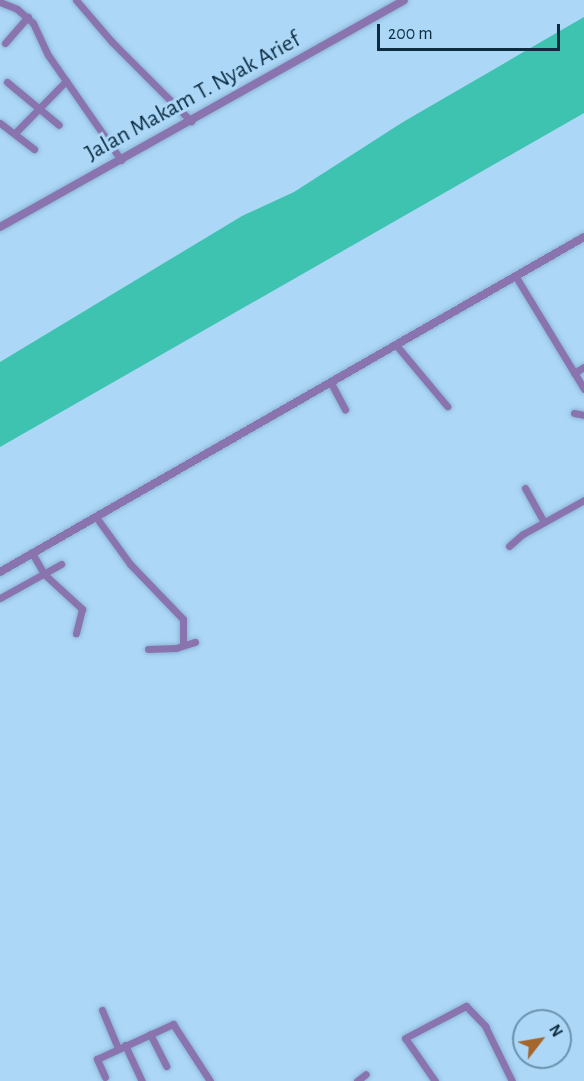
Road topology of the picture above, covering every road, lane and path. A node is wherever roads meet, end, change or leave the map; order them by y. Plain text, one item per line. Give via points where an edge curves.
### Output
1 (76, 0) edge
2 (404, 0) edge
3 (0, 2) edge
4 (28, 17) junction
5 (5, 43) dead end
6 (66, 81) junction
7 (7, 82) dead end
8 (39, 106) junction
9 (191, 121) junction
10 (0, 123) edge
11 (58, 125) dead end
12 (15, 133) junction
13 (34, 149) dead end
14 (122, 160) junction
15 (0, 227) edge
16 (584, 237) edge
17 (518, 279) junction
18 (398, 347) junction
19 (584, 367) edge
20 (574, 373) junction
21 (331, 383) junction
22 (584, 389) edge
23 (447, 406) dead end
24 (345, 409) dead end
25 (574, 413) dead end
26 (584, 415) edge
27 (525, 488) dead end
28 (584, 500) edge
29 (96, 517) junction
30 (544, 522) junction
31 (509, 546) dead end
32 (33, 555) junction
33 (61, 564) dead end
34 (0, 572) edge
35 (44, 573) junction
36 (0, 598) edge
37 (76, 633) dead end
38 (195, 642) dead end
39 (183, 645) junction
40 (148, 649) dead end
41 (102, 1010) dead end
42 (150, 1034) junction
43 (122, 1047) junction
44 (166, 1066) dead end
45 (366, 1074) dead end
46 (105, 1077) dead end
47 (432, 1080) edge
48 (142, 1081) edge
49 (210, 1081) edge
50 (357, 1081) edge
51 (512, 1081) edge

1 - 9 street
2 - 9 street, Jalan Makam T. Nyak Arief
3 - 4 street
4 - 5 street
4 - 6 street
6 - 8 street
6 - 14 street
7 - 8 street
8 - 11 street
8 - 12 street
9 - 14 street, Jalan Makam T. Nyak Arief
10 - 12 street
12 - 13 street
14 - 15 street, Jalan Makam T. Nyak Arief
16 - 17 street
17 - 18 street
17 - 20 street
18 - 21 street
18 - 23 street
19 - 20 street
20 - 22 street
21 - 24 street
21 - 29 street
25 - 26 street
27 - 30 street
28 - 30 street
29 - 32 street
29 - 39 street via 130,564 183,620
30 - 31 street
32 - 34 street
32 - 35 street
33 - 35 street
35 - 36 street
35 - 37 street via 82,609
38 - 39 street
39 - 40 street
41 - 43 street
42 - 43 street
42 - 44 street
42 - 49 street via 175,1025
43 - 46 street via 97,1059
43 - 48 street
45 - 50 street
47 - 51 street via 405,1038 466,1006 483,1022

